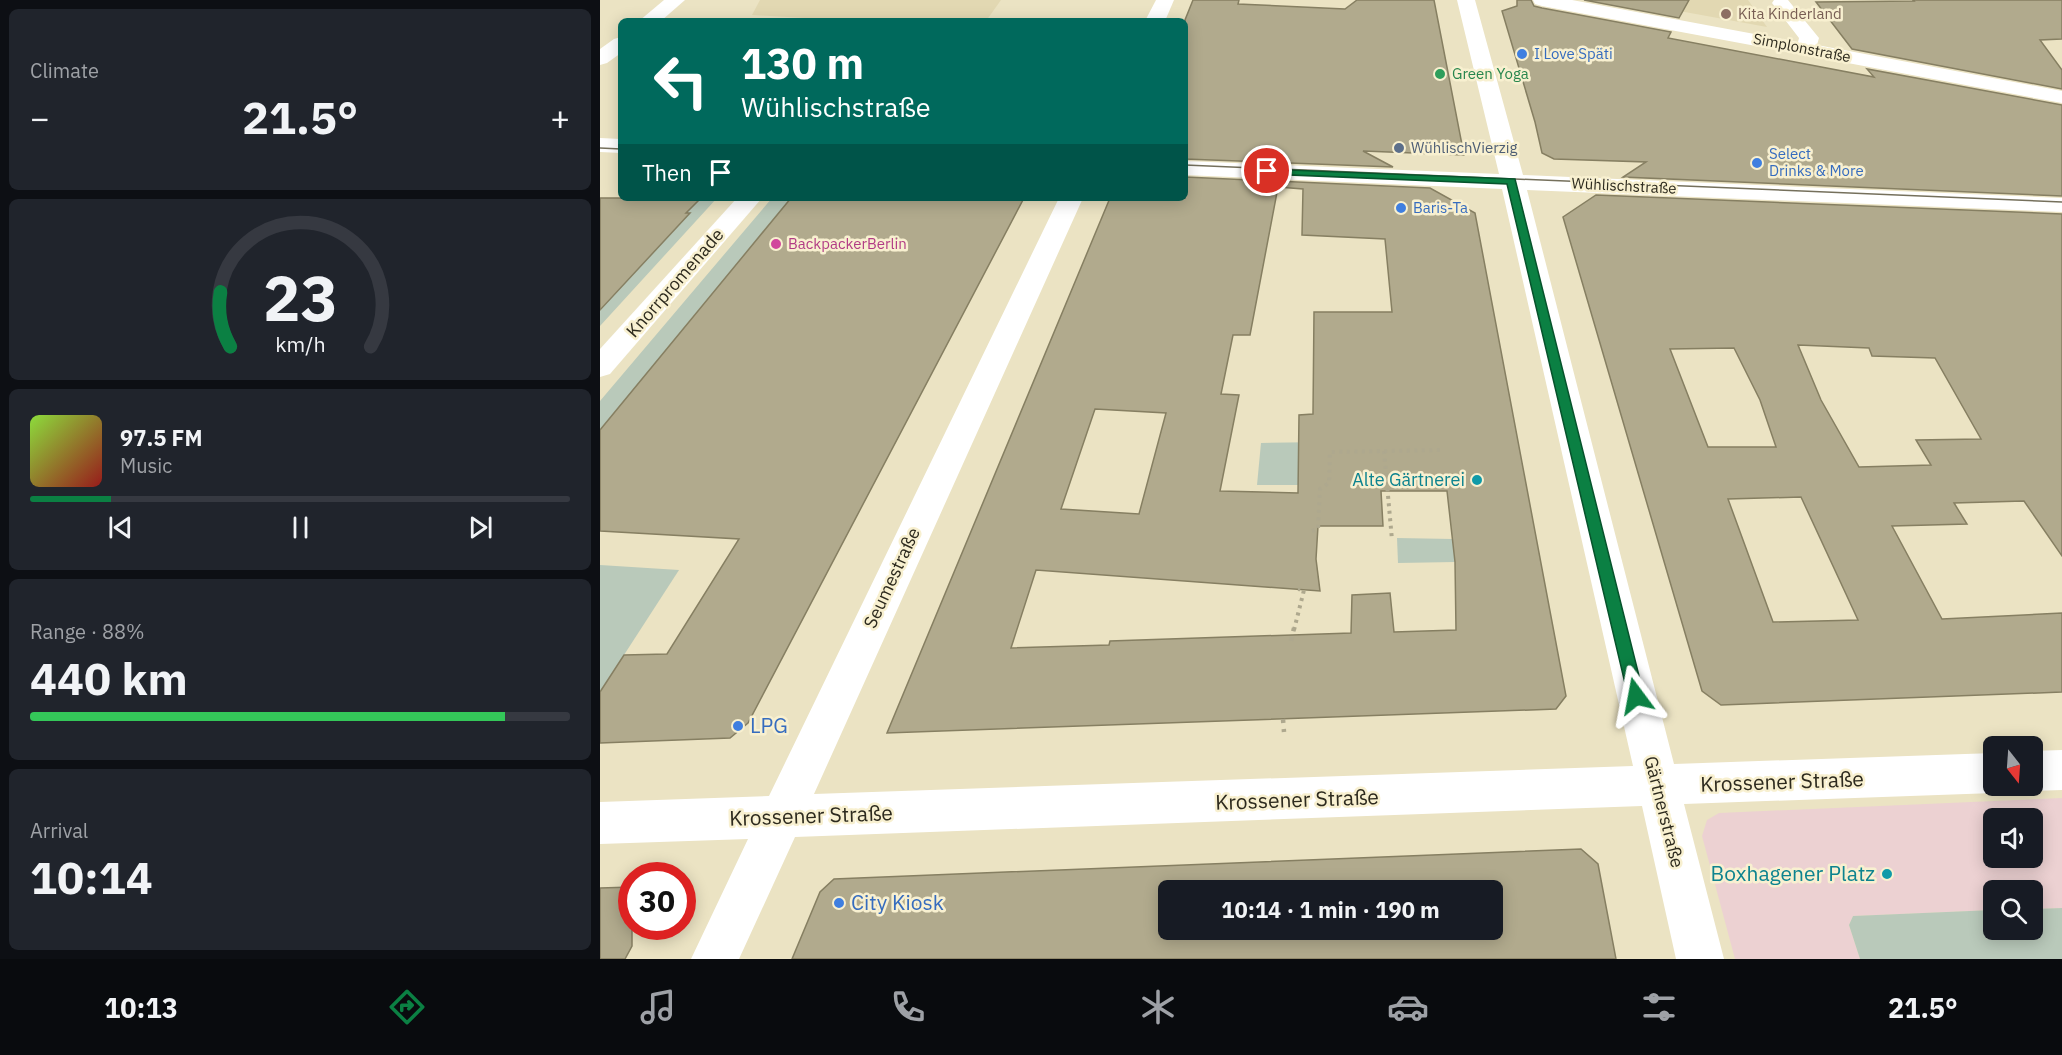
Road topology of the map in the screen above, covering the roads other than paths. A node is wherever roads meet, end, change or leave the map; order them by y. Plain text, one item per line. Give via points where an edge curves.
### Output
1 (676, 0) edge
2 (1165, 0) edge
3 (1466, 0) edge
4 (1542, 0) edge
5 (1781, 3) dead end
6 (653, 18) edge
7 (1156, 18) edge
8 (618, 45) edge
9 (1806, 48) junction
10 (600, 59) edge
11 (2062, 97) edge
12 (600, 145) edge
13 (618, 146) edge
14 (1188, 168) edge
15 (1511, 181) junction
16 (747, 201) edge
17 (1070, 201) edge
18 (2062, 205) edge
19 (600, 368) edge
20 (2062, 770) edge
21 (2043, 771) edge
22 (1983, 773) edge
23 (1658, 786) junction
24 (782, 817) junction
25 (600, 823) edge
26 (715, 959) edge
27 (1700, 959) edge

1 - 6 street
2 - 7 street
3 - 15 street, Gärtnerstraße
4 - 9 street, Simplonstraße
5 - 9 street via 1809,38
8 - 10 street
9 - 11 street, Simplonstraße
12 - 13 street
14 - 15 street, Wühlischstraße
15 - 18 street, Wühlischstraße
15 - 23 street, Gärtnerstraße
16 - 19 street, Knorrpromenade
17 - 24 street, Seumestraße
20 - 21 street
22 - 23 street, Krossener Straße
23 - 24 street, Krossener Straße
23 - 27 street, Gärtnerstraße
24 - 25 street, Krossener Straße
24 - 26 street, Seumestraße

